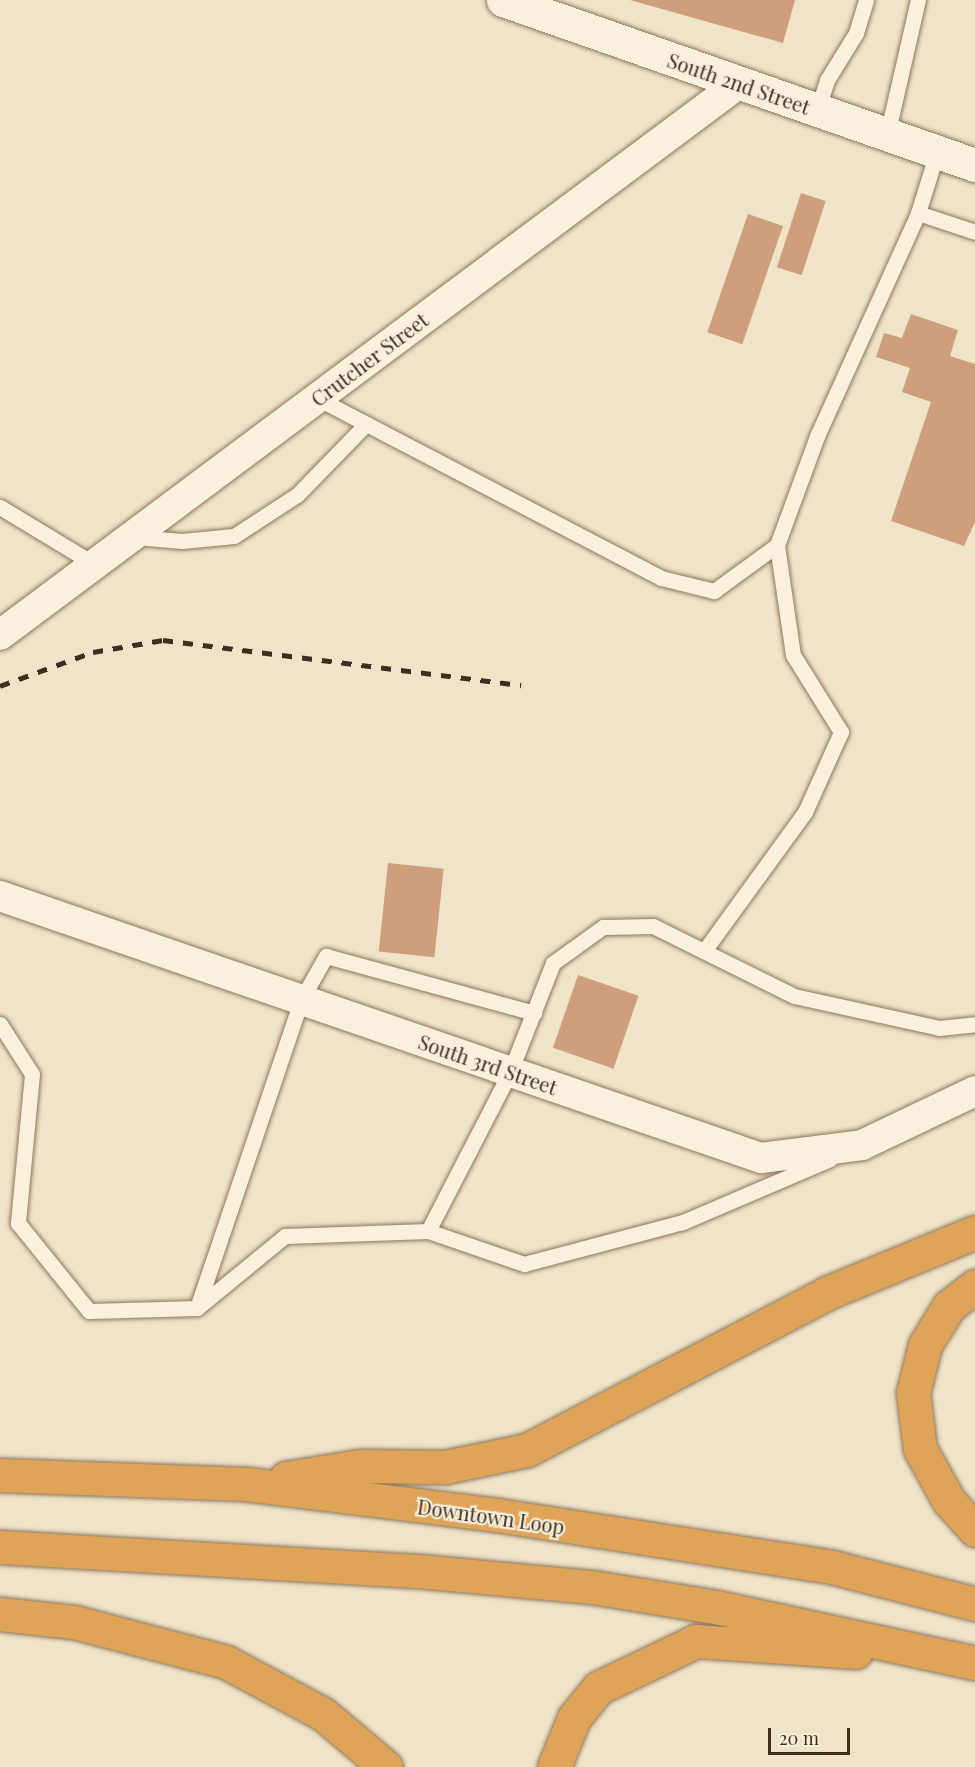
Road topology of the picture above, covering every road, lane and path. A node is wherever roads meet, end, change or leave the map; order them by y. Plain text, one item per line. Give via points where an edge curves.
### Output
1 (503, 0) edge
2 (866, 0) edge
3 (918, 0) edge
4 (738, 84) junction
5 (817, 111) junction
6 (887, 135) junction
7 (937, 152) junction
8 (975, 165) edge
9 (918, 213) junction
10 (975, 232) edge
11 (317, 398) junction
12 (366, 424) junction
13 (0, 507) edge
14 (131, 537) junction
15 (777, 545) junction
16 (94, 564) junction
17 (0, 634) edge
18 (0, 896) edge
19 (704, 951) junction
20 (301, 1000) junction
21 (534, 1013) junction
22 (0, 1024) edge
23 (975, 1024) edge
24 (510, 1072) junction
25 (975, 1091) edge
26 (862, 1145) junction
27 (428, 1231) junction
28 (975, 1232) edge
29 (975, 1286) edge
30 (197, 1308) junction
31 (0, 1475) edge
32 (246, 1484) junction
33 (975, 1530) edge
34 (0, 1547) edge
35 (975, 1605) edge
36 (0, 1614) edge
37 (931, 1653) junction
38 (975, 1663) edge
39 (324, 1714) junction
40 (358, 1767) edge
41 (386, 1767) edge
42 (554, 1767) edge

1 - 4 street, South 2nd Street
2 - 5 lane via 856,33 827,80
3 - 6 lane
4 - 5 street, South 2nd Street
4 - 11 street, Crutcher Street
5 - 6 street, South 2nd Street
6 - 7 street, South 2nd Street
7 - 8 street, South 2nd Street
7 - 9 lane
9 - 10 lane
9 - 15 lane via 817,436
11 - 12 lane
11 - 14 street, Crutcher Street
12 - 14 lane via 297,495 234,536 182,541
12 - 15 lane via 661,578 714,591
13 - 16 lane
14 - 16 street, Crutcher Street
15 - 19 lane via 793,655 841,732 805,812
16 - 17 street, Crutcher Street
18 - 20 street, South 3rd Street
19 - 21 lane via 653,926 603,927 553,963
19 - 23 lane via 794,996 939,1028
20 - 21 lane via 326,956
20 - 24 street, South 3rd Street
20 - 30 lane
21 - 24 lane
22 - 30 lane via 32,1074 18,1223 89,1311
24 - 26 street, South 3rd Street via 761,1158
24 - 27 lane
25 - 26 street, South 3rd Street
26 - 27 lane via 682,1222 524,1264
27 - 30 lane via 285,1236
28 - 32 highway via 827,1293 527,1450 445,1467 360,1466
29 - 33 highway via 949,1306 925,1345 913,1393 920,1449 949,1501
31 - 32 highway, Downtown Loop
32 - 35 highway, Downtown Loop via 497,1515 832,1567
34 - 37 highway via 592,1587 716,1607
36 - 39 highway via 74,1622 226,1662
37 - 38 highway
37 - 42 highway via 784,1651 696,1641 598,1688 574,1718
39 - 40 highway
39 - 41 highway

